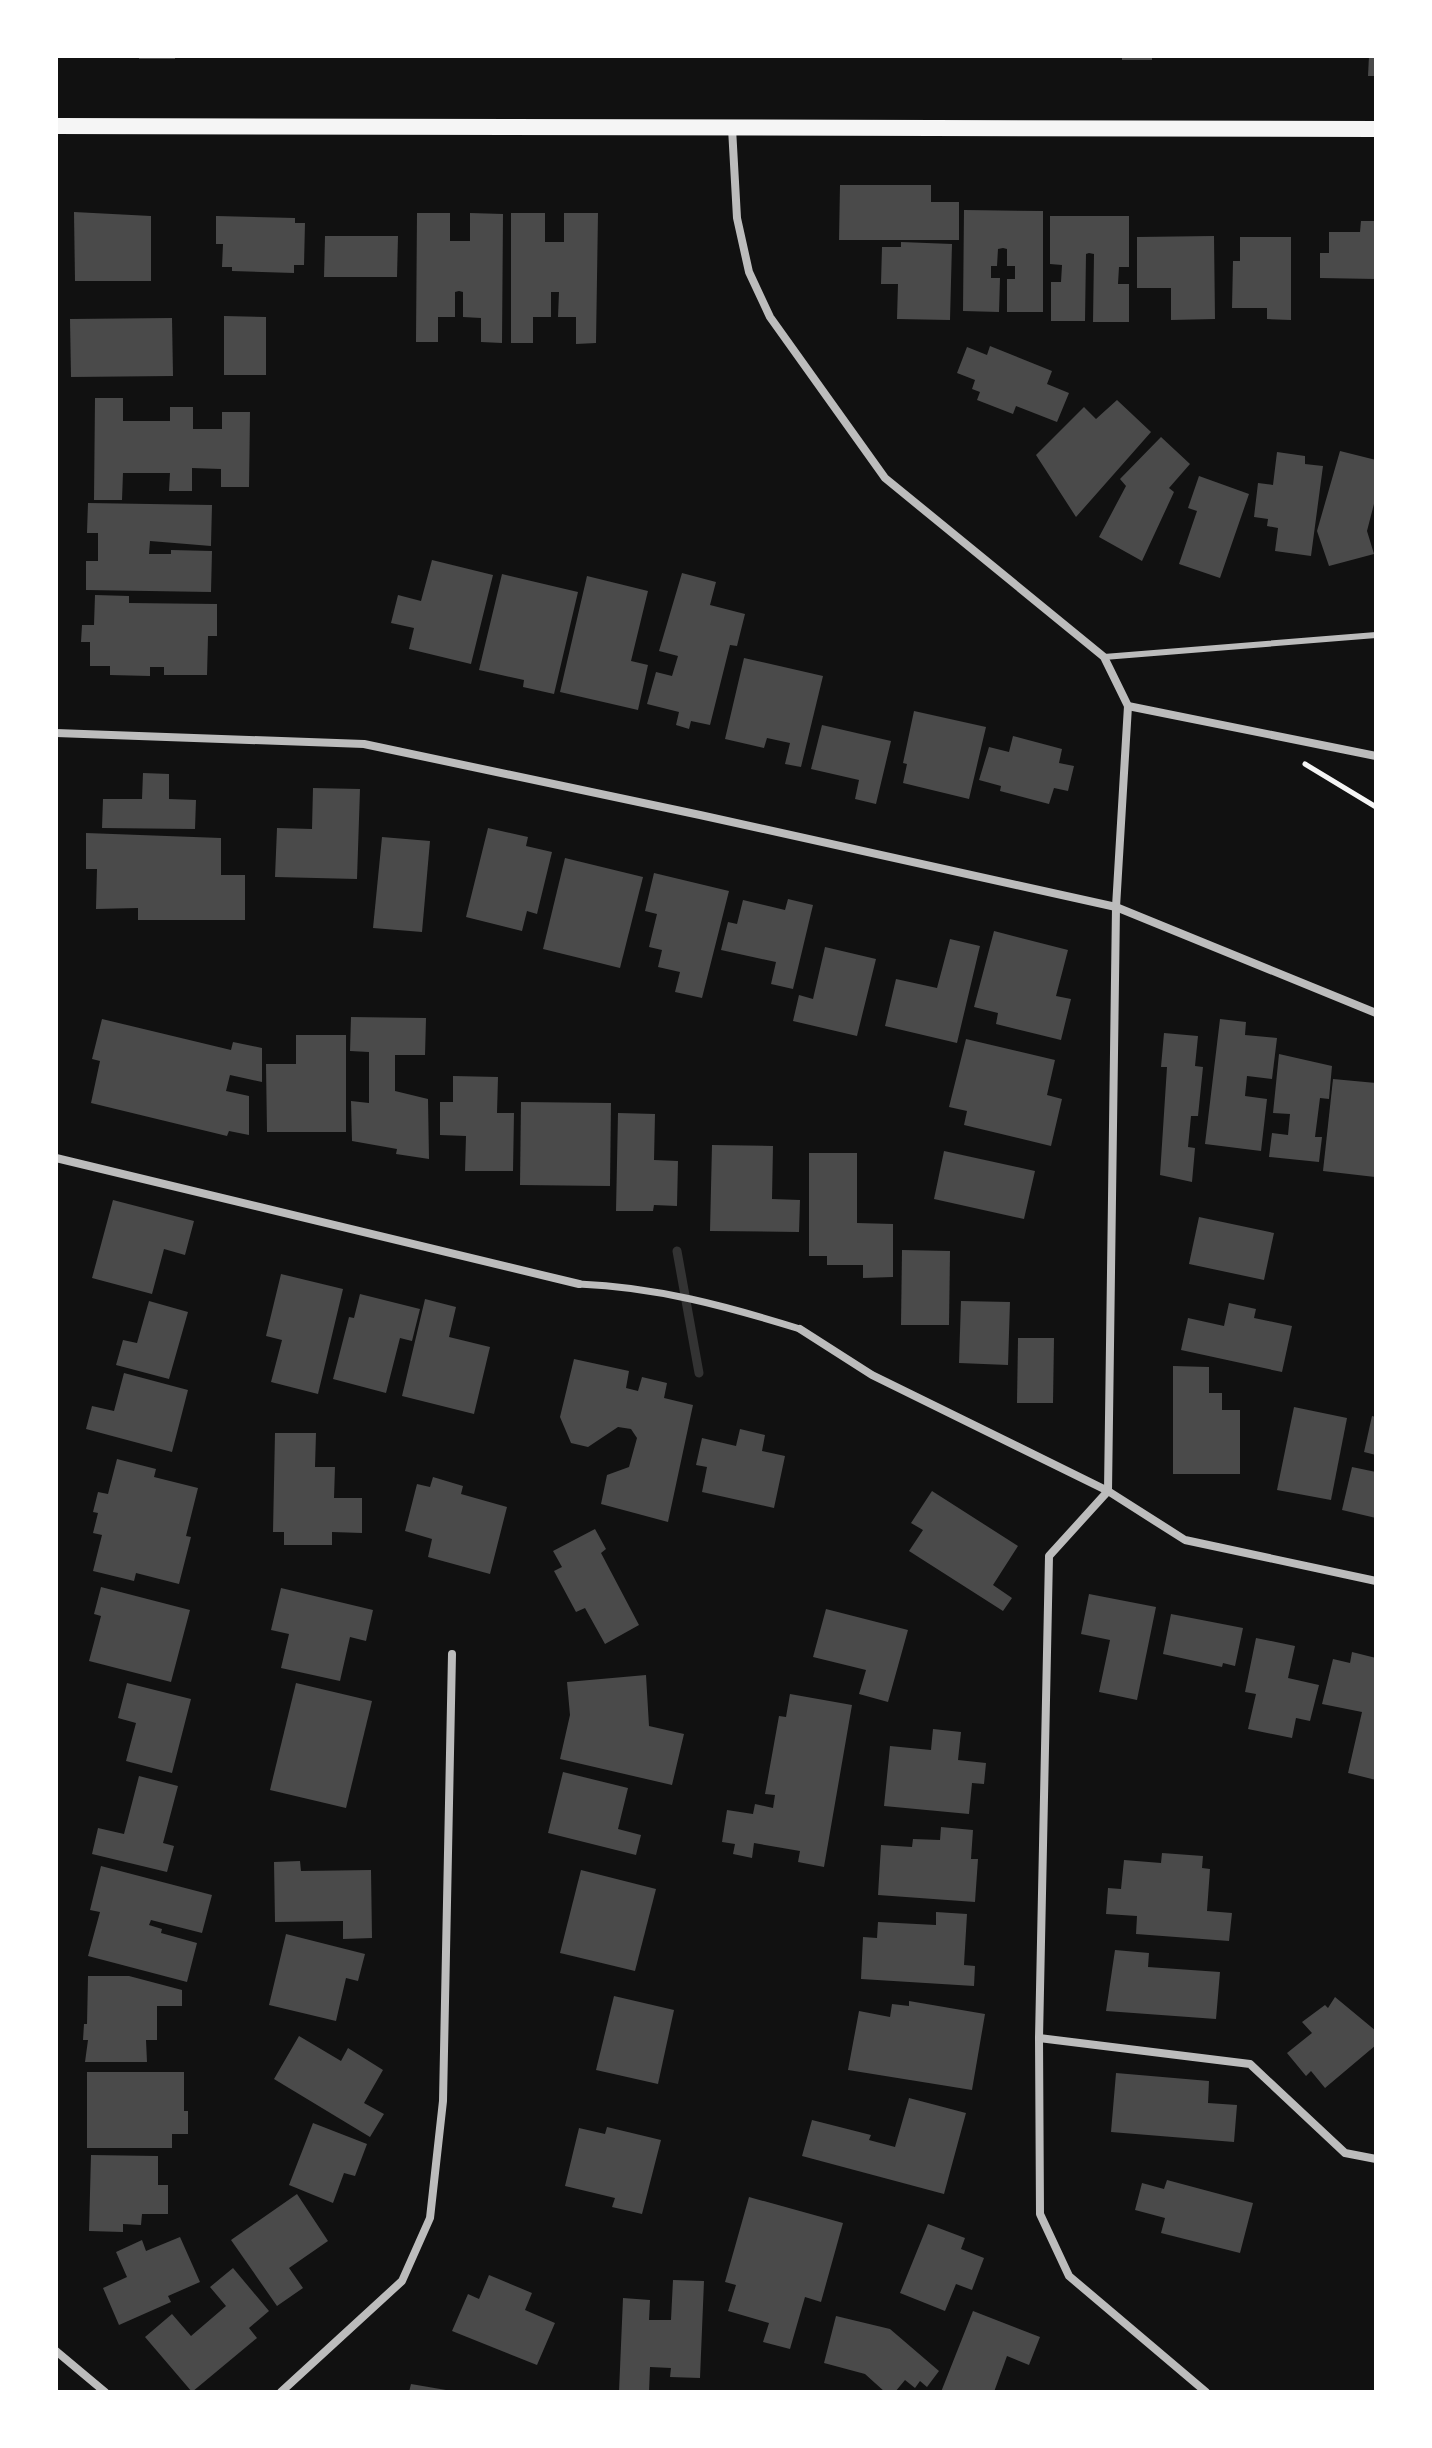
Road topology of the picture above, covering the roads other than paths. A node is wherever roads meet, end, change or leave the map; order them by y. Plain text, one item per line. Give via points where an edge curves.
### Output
1 (56, 126) edge
2 (732, 128) junction
3 (1376, 129) edge
4 (1376, 635) edge
5 (1104, 657) junction
6 (1128, 706) junction
7 (56, 733) edge
8 (1376, 756) edge
9 (1116, 907) junction
10 (1376, 1013) edge
11 (56, 1158) edge
12 (579, 1284) joint
13 (800, 1329) joint
14 (1108, 1491) junction
15 (1376, 1581) edge
16 (452, 1654) dead end
17 (1039, 2038) junction
18 (1376, 2159) edge
19 (56, 2351) edge
20 (105, 2392) edge
21 (281, 2392) edge
22 (1206, 2392) edge

1 - 2 main road
2 - 3 main road
2 - 5 street via 737,218 749,272 770,317 885,478
4 - 5 lane
5 - 6 street
6 - 8 street
6 - 9 street
7 - 9 street via 364,744
9 - 10 street
9 - 14 street
11 - 12 street
12 - 13 street via 637,1286
13 - 14 street via 872,1375
14 - 15 street via 1185,1540
14 - 17 street via 1049,1556
16 - 21 street via 443,2101 430,2218 402,2281
17 - 18 street via 1250,2064 1345,2153
17 - 22 street via 1040,2214 1063,2264 1069,2276
19 - 20 street

